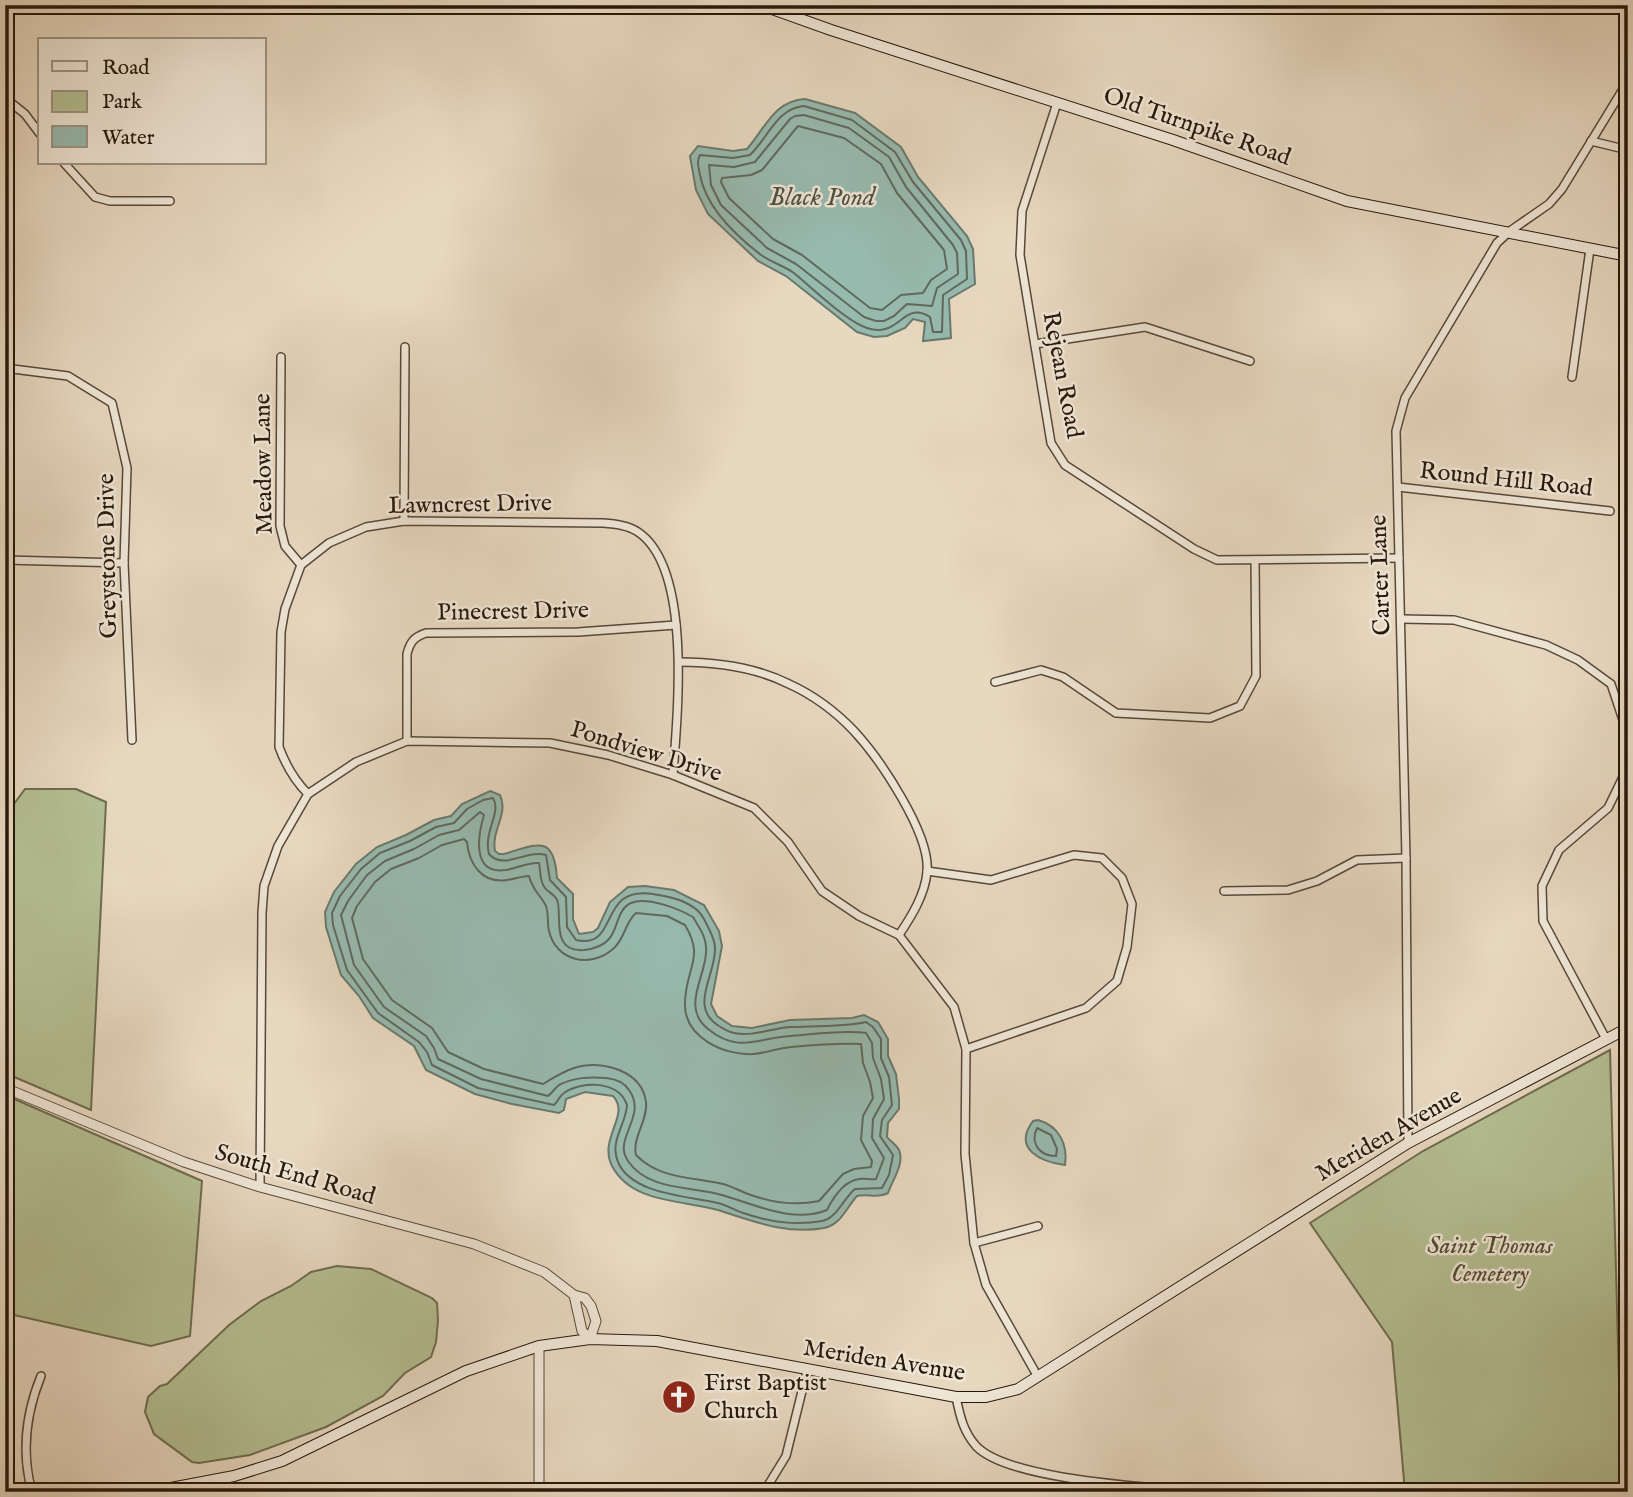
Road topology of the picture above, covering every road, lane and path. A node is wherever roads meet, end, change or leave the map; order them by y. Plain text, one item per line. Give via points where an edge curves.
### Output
1 (761, 5) edge
2 (1628, 82) edge
3 (5, 98) edge
4 (1057, 103) junction
5 (38, 131) edge
6 (1591, 141) junction
7 (1628, 150) edge
8 (65, 164) edge
9 (170, 201) dead end
10 (1509, 232) junction
11 (1590, 249) junction
12 (1628, 256) edge
13 (1035, 344) junction
14 (405, 347) dead end
15 (281, 357) dead end
16 (1250, 361) dead end
17 (5, 368) edge
18 (1572, 377) dead end
19 (1398, 487) junction
20 (1611, 511) dead end
21 (404, 521) junction
22 (1399, 558) junction
23 (5, 560) edge
24 (1255, 560) junction
25 (124, 563) junction
26 (302, 565) junction
27 (1402, 619) junction
28 (676, 625) junction
29 (680, 662) junction
30 (995, 682) dead end
31 (132, 740) dead end
32 (407, 741) junction
33 (673, 775) junction
34 (308, 794) junction
35 (1406, 858) junction
36 (928, 871) junction
37 (1224, 891) dead end
38 (899, 935) junction
39 (1628, 1028) edge
40 (1606, 1039) junction
41 (966, 1049) junction
42 (5, 1088) edge
43 (1408, 1143) junction
44 (260, 1187) junction
45 (1038, 1226) dead end
46 (974, 1243) junction
47 (575, 1294) junction
48 (590, 1339) junction
49 (539, 1346) junction
50 (807, 1371) junction
51 (41, 1376) dead end
52 (1038, 1377) junction
53 (956, 1397) junction
54 (32, 1492) edge
55 (150, 1492) edge
56 (539, 1492) edge
57 (764, 1492) edge
58 (1204, 1492) edge

1 - 4 main road, Old Turnpike Road
2 - 6 street, Carter Lane
3 - 5 street
4 - 10 main road, Old Turnpike Road via 1347,201
4 - 13 street, Rejean Road via 1022,211 1020,255
6 - 7 street
6 - 10 street, Carter Lane via 1549,204
8 - 9 street via 95,197
10 - 11 main road, Old Turnpike Road
10 - 19 street, Carter Lane via 1497,243 1405,398 1396,432
11 - 12 main road, Old Turnpike Road
11 - 18 street
13 - 16 street via 1145,327
13 - 24 street, Rejean Road via 1051,443 1065,465 1194,549 1217,560
14 - 21 street
15 - 26 street, Meadow Lane via 280,526 285,547
17 - 25 street, Greystone Drive via 68,376 112,403 127,468
19 - 20 street, Round Hill Road
19 - 22 street, Carter Lane
21 - 26 street, Lawncrest Drive via 366,527 329,544
21 - 28 street, Lawncrest Drive via 602,523 637,531 656,552 671,592
22 - 24 street, Rejean Road
22 - 27 street, Carter Lane
23 - 25 street
24 - 30 street via 1256,677 1240,706 1210,718 1116,713 1063,677 1041,670
25 - 31 street, Greystone Drive
26 - 34 street via 281,632 279,747 285,764
27 - 35 street, Carter Lane
27 - 40 street via 1454,620 1546,645 1578,660 1611,684 1626,729 1624,775 1608,808 1559,850 1542,886 1543,921
28 - 29 street, Lawncrest Drive
28 - 32 street, Pinecrest Drive via 418,636 407,654
29 - 33 street, Lawncrest Drive
29 - 36 street via 752,670 820,701 854,731 893,784 920,831
32 - 33 street, Pondview Drive via 551,743
32 - 34 street, Pondview Drive via 356,762
33 - 38 street, Pondview Drive via 754,808 788,842 822,891
34 - 44 street, Pondview Drive via 278,846 264,886
35 - 37 street via 1357,860 1288,890
35 - 43 street, Carter Lane
36 - 38 street via 915,911
36 - 41 street via 991,880 1074,855 1102,859 1122,878 1132,904 1117,981 1086,1008
38 - 41 street, Pondview Drive via 954,1007
39 - 40 main road, Meriden Avenue
40 - 43 main road, Meriden Avenue
41 - 46 street, Pondview Drive via 965,1154
42 - 44 street, South End Road via 184,1162
43 - 52 main road, Meriden Avenue
44 - 47 street, South End Road via 474,1244 544,1272
45 - 46 street
46 - 52 street, Pondview Drive via 986,1285
47 - 48 street via 582,1331
47 - 48 street, South End Road via 585,1298 595,1314
48 - 49 main road, Meriden Avenue
48 - 50 main road, Meriden Avenue via 657,1342
49 - 55 main road, Meriden Avenue via 466,1371 282,1461 234,1476
49 - 56 street
50 - 53 main road, Meriden Avenue
50 - 57 street via 786,1456
51 - 54 street via 27,1429 26,1461
52 - 53 main road, Meriden Avenue via 1018,1389 986,1397
53 - 58 street via 962,1426 977,1447 1005,1463 1059,1477

